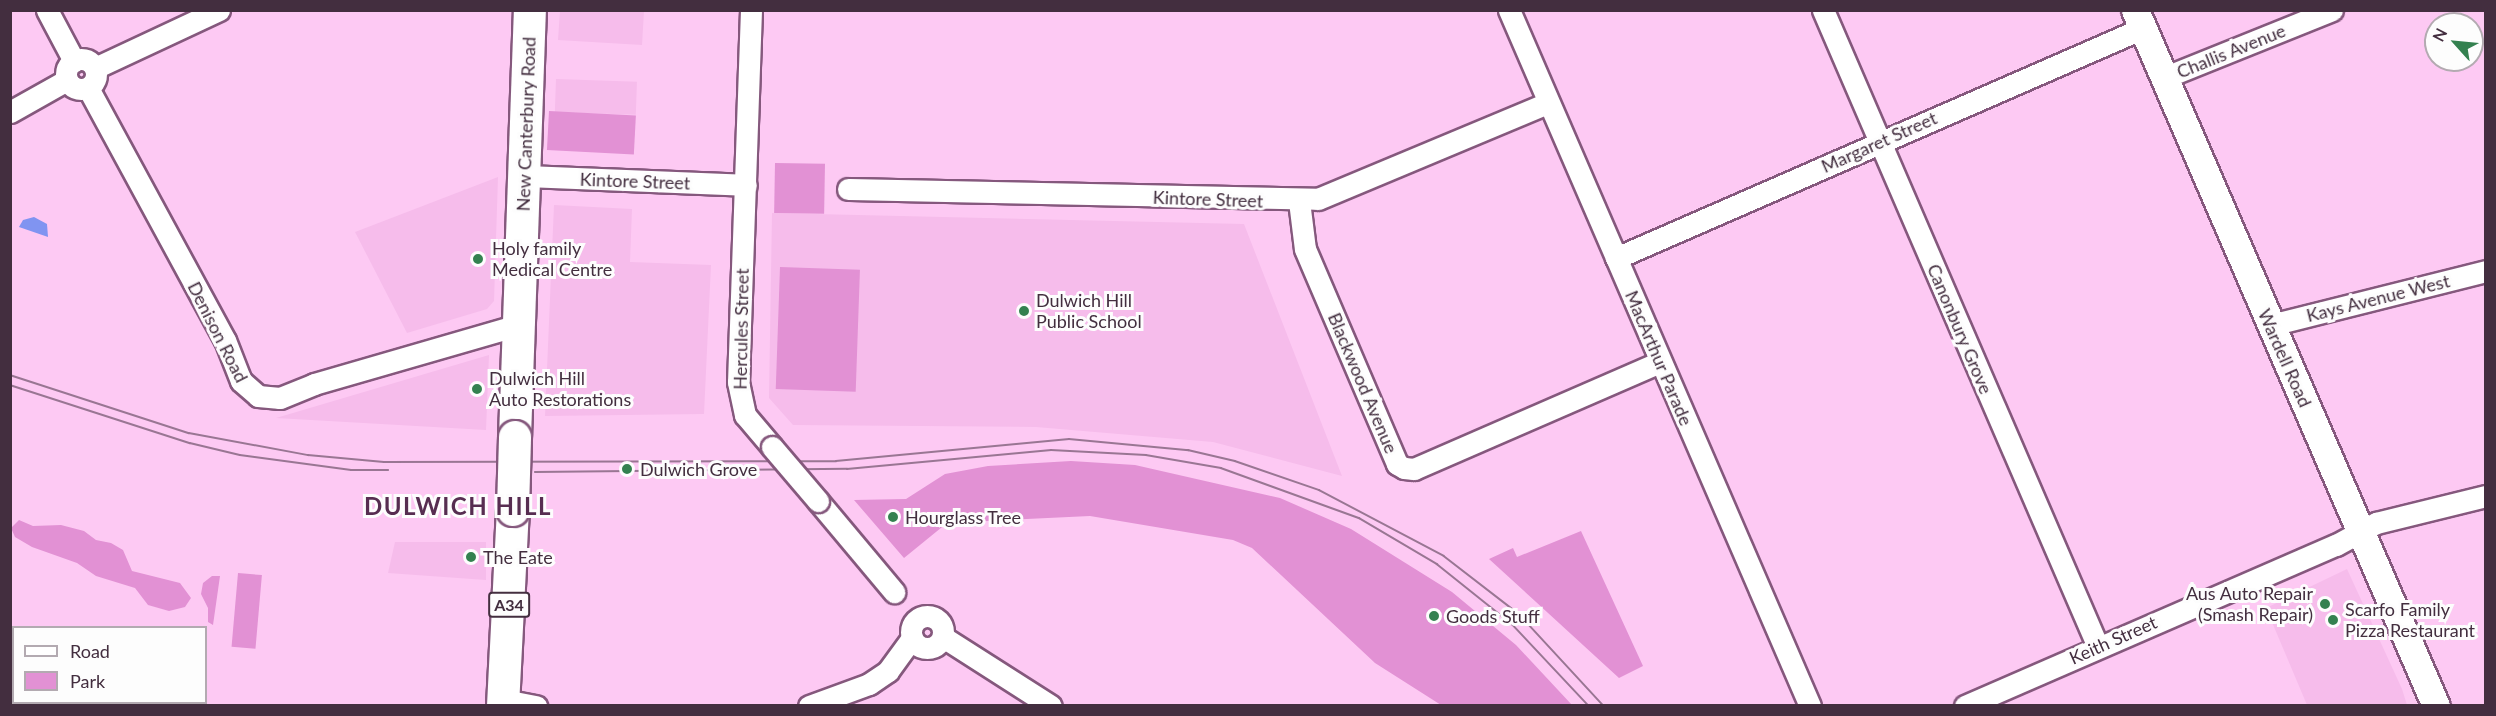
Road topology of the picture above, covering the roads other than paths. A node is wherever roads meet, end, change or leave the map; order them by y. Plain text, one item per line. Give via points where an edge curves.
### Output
1 (47, 10) edge
2 (219, 10) edge
3 (530, 10) edge
4 (751, 10) edge
5 (1509, 10) edge
6 (1823, 10) edge
7 (2332, 10) edge
8 (2139, 19) edge
9 (95, 68) junction
10 (71, 71) junction
11 (2163, 78) junction
12 (88, 88) junction
13 (1548, 103) junction
14 (10, 112) edge
15 (1880, 142) junction
16 (524, 176) junction
17 (746, 185) junction
18 (848, 189) dead end
19 (1299, 201) junction
20 (1616, 258) junction
21 (2486, 271) edge
22 (518, 325) junction
23 (2271, 325) junction
24 (1660, 362) junction
25 (2486, 496) edge
26 (2360, 532) junction
27 (894, 592) dead end
28 (2098, 647) junction
29 (503, 703) edge
30 (536, 705) edge
31 (809, 705) edge
32 (1052, 705) edge
33 (1810, 705) edge
34 (1965, 705) edge
35 (2436, 705) edge

1 - 10 street
2 - 9 street
3 - 16 highway, New Canterbury Road / A34
4 - 17 street, Hercules Street
5 - 13 street, MacArthur Parade
6 - 15 street, Canonbury Grove
7 - 11 street, Challis Avenue
8 - 11 main road, Wardell Road
8 - 15 street, Margaret Street
9 - 10 street via 86,60
9 - 12 street via 96,79
10 - 12 street via 76,89
10 - 14 street
11 - 23 main road, Wardell Road
12 - 22 street, Denison Road via 225,340 237,374 258,396 280,398 325,381
13 - 19 street, Kintore Street via 1330,196
13 - 20 street, MacArthur Parade
15 - 20 street, Margaret Street
15 - 28 street, Canonbury Grove
16 - 17 street, Kintore Street
16 - 22 highway, New Canterbury Road / A34
17 - 27 street, Hercules Street, bridge via 739,394 745,415
18 - 19 street, Kintore Street
19 - 24 street, Blackwood Avenue via 1305,249 1397,464 1414,469
20 - 24 street, MacArthur Parade
21 - 23 street, Kays Avenue West
22 - 29 highway, New Canterbury Road / A34, bridge
23 - 26 main road, Wardell Road
24 - 33 street, MacArthur Parade
25 - 26 street, Keith Street via 2376,523
26 - 28 street, Keith Street
26 - 35 main road, Wardell Road
28 - 34 street, Keith Street
29 - 30 street
31 - 32 street via 869,684 888,670 912,638 927,649 943,637

